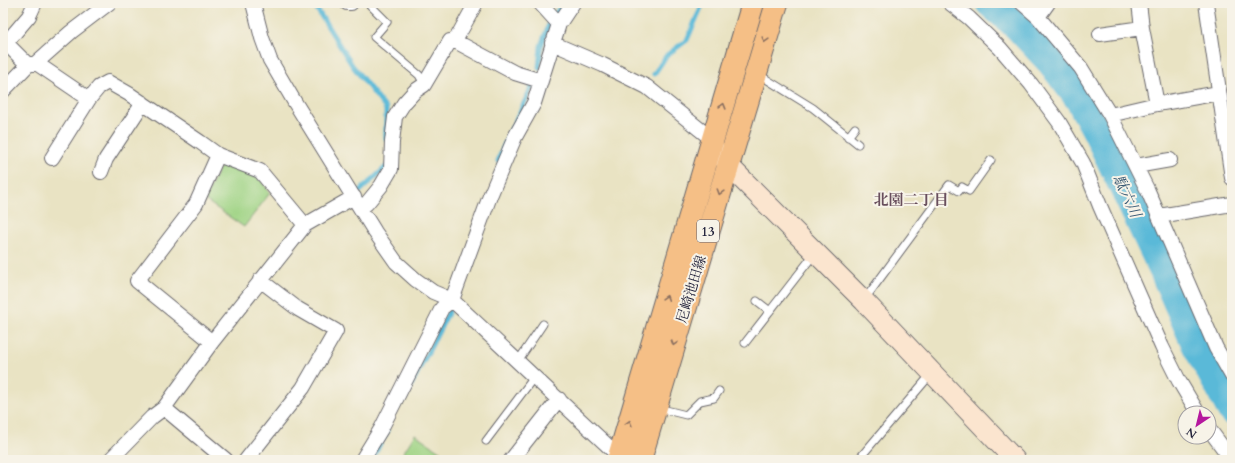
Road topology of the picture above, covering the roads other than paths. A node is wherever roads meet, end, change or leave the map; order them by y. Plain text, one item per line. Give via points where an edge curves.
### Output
1 (35, 3) edge
2 (109, 3) edge
3 (253, 3) edge
4 (347, 3) edge
5 (351, 3) edge
6 (368, 3) edge
7 (476, 3) edge
8 (540, 3) edge
9 (573, 3) edge
10 (753, 3) edge
11 (777, 3) edge
12 (950, 3) edge
13 (1022, 3) edge
14 (1048, 3) edge
15 (1139, 3) edge
16 (1206, 3) edge
17 (1038, 17) junction
18 (559, 24) junction
19 (1142, 28) junction
20 (1100, 34) dead end
21 (455, 41) junction
22 (4, 42) edge
23 (552, 43) junction
24 (32, 64) junction
25 (755, 72) junction
26 (541, 81) junction
27 (424, 85) junction
28 (3, 91) edge
29 (1219, 93) junction
30 (89, 99) junction
31 (143, 103) junction
32 (1157, 104) junction
33 (1110, 115) junction
34 (855, 128) dead end
35 (848, 137) junction
36 (713, 140) junction
37 (858, 144) dead end
38 (218, 156) junction
39 (52, 158) dead end
40 (991, 160) dead end
41 (1170, 160) dead end
42 (728, 166) junction
43 (1136, 166) junction
44 (100, 172) dead end
45 (1232, 178) edge
46 (358, 203) junction
47 (1232, 204) edge
48 (1159, 216) junction
49 (305, 225) junction
50 (816, 252) junction
51 (260, 280) junction
52 (452, 300) junction
53 (757, 301) dead end
54 (864, 301) junction
55 (770, 311) junction
56 (542, 324) dead end
57 (212, 342) junction
58 (745, 343) dead end
59 (518, 361) junction
60 (933, 372) junction
61 (534, 376) junction
62 (1232, 376) edge
63 (719, 391) dead end
64 (559, 400) junction
65 (1193, 405) edge
66 (655, 407) junction
67 (164, 408) junction
68 (1217, 440) edge
69 (486, 441) dead end
70 (625, 459) edge
71 (110, 460) edge
72 (226, 460) edge
73 (246, 460) edge
74 (362, 460) edge
75 (512, 460) edge
76 (858, 460) edge
77 (1015, 460) edge
78 (1232, 460) edge

1 - 22 street via 28,16
2 - 24 street
3 - 46 street via 270,60
4 - 5 street
6 - 27 lane via 387,22 374,37 419,75
7 - 21 street
8 - 18 street
9 - 18 street
36 -> 10 main road, 尼崎池田線 / 13
11 -> 25 main road, 尼崎池田線 / 13
12 - 65 street via 1000,48 1059,122 1083,163 1162,347
13 - 17 street
14 - 17 street
15 - 19 street
16 - 29 street
17 - 33 street via 1081,68
18 - 23 street
19 - 20 street
19 - 32 street
21 - 26 street via 515,73
21 - 27 street via 450,41
22 - 24 street
23 - 26 street
23 - 36 street via 647,87
24 - 28 street
24 - 30 street
25 - 35 lane via 813,108
25 - 42 main road, 尼崎池田線 / 13
26 - 52 street via 534,103 515,138 490,196
27 - 46 street via 404,103 396,117 391,169 367,203
29 - 32 street
29 - 45 street
30 - 31 street via 99,87 108,82
30 - 39 street
31 - 38 street
31 - 44 street via 106,158
32 - 33 street
33 - 43 street
34 - 35 lane
35 - 37 lane
36 - 42 street
70 -> 36 main road, 尼崎池田線 / 13
38 - 49 street via 260,170
38 - 57 street via 196,204 137,281
40 - 54 lane via 969,191 962,187 959,191 949,185
41 - 43 street
42 - 50 street
42 -> 66 main road, 尼崎池田線 / 13
43 - 48 street
46 - 49 street
46 - 52 street via 396,262 433,292
47 - 48 street
48 - 62 street via 1216,348
49 - 51 street
50 - 54 street
50 - 55 lane
51 - 57 street
51 - 73 street via 298,309 336,332 303,388
52 - 59 street
52 - 74 street via 442,308 381,429
53 - 55 lane
54 - 60 street
55 - 58 lane
56 - 59 lane
57 - 67 street
59 - 61 street
60 - 76 lane
60 - 77 street
61 - 64 street
61 - 69 lane
63 - 66 lane via 714,398 700,401 686,416
64 - 70 street
64 - 75 street
66 - 70 main road, 尼崎池田線 / 13
67 - 71 street via 152,416
67 - 72 street
68 - 78 street

